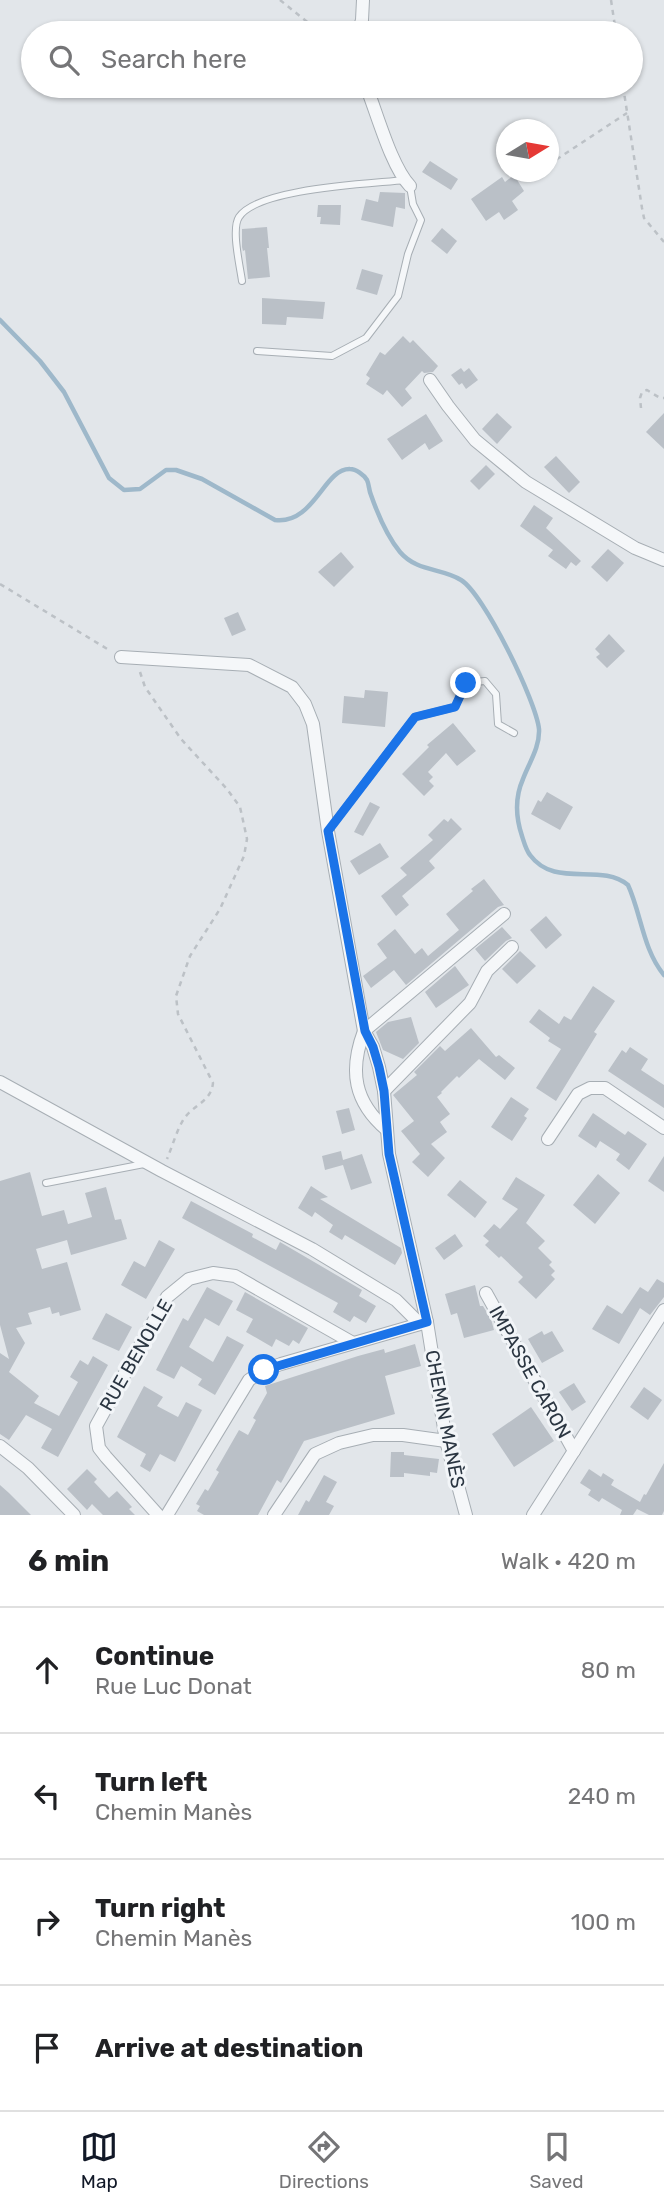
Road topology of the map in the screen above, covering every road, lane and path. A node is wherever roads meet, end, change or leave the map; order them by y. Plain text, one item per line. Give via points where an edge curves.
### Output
1 (280, 0) edge
2 (363, 0) edge
3 (611, 0) edge
4 (306, 21) edge
5 (362, 21) edge
6 (614, 21) edge
7 (371, 98) edge
8 (625, 98) edge
9 (627, 113) junction
10 (559, 158) edge
11 (408, 183) junction
12 (664, 242) edge
13 (242, 281) dead end
14 (257, 351) dead end
15 (430, 380) dead end
16 (664, 398) edge
17 (641, 408) dead end
18 (664, 560) edge
19 (0, 584) edge
20 (121, 657) joint
21 (141, 658) junction
22 (514, 733) dead end
23 (328, 831) junction
24 (504, 914) dead end
25 (512, 947) dead end
26 (365, 1031) junction
27 (0, 1082) edge
28 (384, 1091) junction
29 (664, 1128) edge
30 (387, 1130) junction
31 (548, 1139) dead end
32 (148, 1163) junction
33 (162, 1171) junction
34 (46, 1183) dead end
35 (486, 1293) dead end
36 (664, 1310) edge
37 (423, 1322) junction
38 (353, 1343) junction
39 (446, 1441) junction
40 (0, 1446) edge
41 (574, 1451) junction
42 (74, 1515) edge
43 (158, 1515) edge
44 (167, 1515) edge
45 (274, 1515) edge
46 (466, 1515) edge
47 (533, 1515) edge

1 - 4 path
2 - 5 street
3 - 6 path
7 - 11 street
8 - 9 path
9 - 10 path
9 - 12 path via 644,218
11 - 13 lane via 286,193 246,209 235,228
11 - 14 lane via 421,220 398,296 366,338 332,356
15 - 18 street via 475,439 526,482 635,548
16 - 17 path via 648,390 642,392
19 - 20 path
20 - 21 street, CHEMIN MANÈS
21 - 23 street, CHEMIN MANÈS via 249,665 292,687 313,724
21 - 33 path via 145,687 181,739 240,807 247,839 244,856 220,909 190,956 176,996 178,1014 213,1083 207,1099 183,1120
22 - 23 lane via 498,724 496,694 485,681 466,683 455,707 415,717
23 - 26 street, CHEMIN MANÈS
24 - 26 street
25 - 28 street via 487,971 470,1003
26 - 28 street, CHEMIN MANÈS
26 - 30 street via 357,1085 365,1108
27 - 32 street
28 - 30 street, CHEMIN MANÈS
29 - 31 street via 605,1088 590,1088 578,1094
30 - 37 street, CHEMIN MANÈS
32 - 33 street
32 - 34 lane
33 - 37 street via 312,1249 396,1300
35 - 41 street, IMPASSE CARON
36 - 41 street
37 - 38 street
37 - 39 street, CHEMIN MANÈS
38 - 43 street, RUE BENOLLE via 235,1276 213,1273 189,1279 167,1297 96,1426 99,1447
38 - 44 street via 264,1370 249,1380
39 - 45 street via 373,1435 339,1443 315,1454
39 - 46 street, CHEMIN MANÈS
40 - 42 street
41 - 47 street

